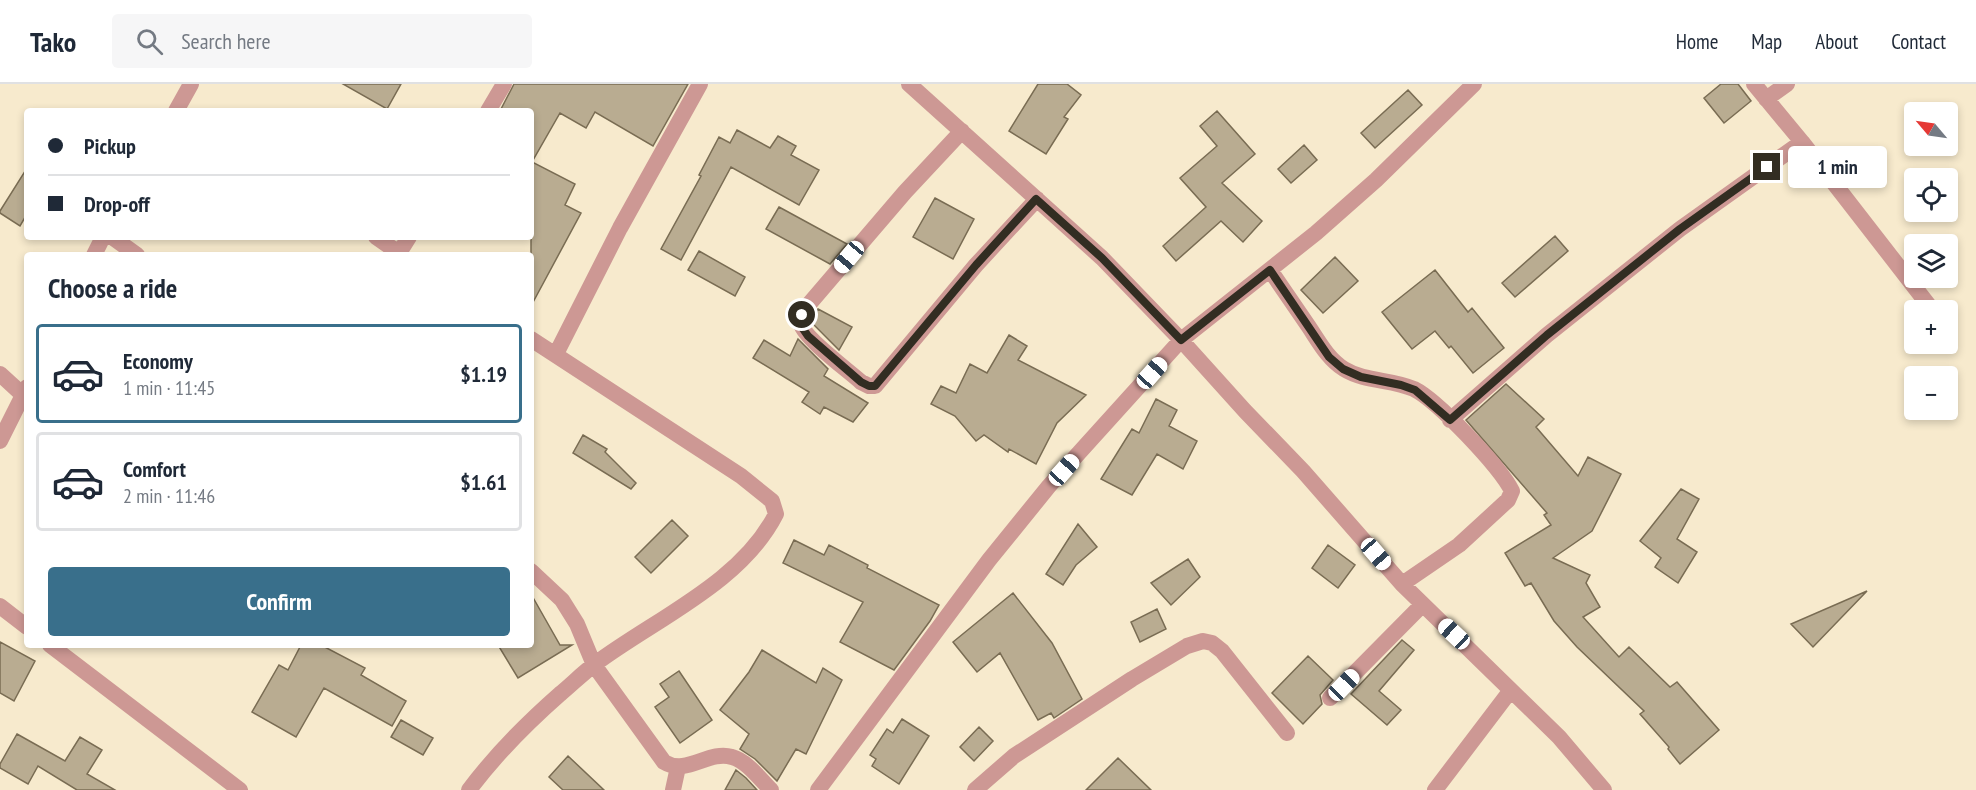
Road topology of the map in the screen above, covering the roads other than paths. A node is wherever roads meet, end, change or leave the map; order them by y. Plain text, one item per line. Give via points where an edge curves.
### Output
1 (191, 84) edge
2 (504, 84) edge
3 (700, 84) edge
4 (909, 84) edge
5 (1474, 84) edge
6 (1754, 84) edge
7 (1787, 84) edge
8 (1766, 99) junction
9 (184, 108) edge
10 (490, 108) edge
11 (962, 131) junction
12 (1802, 142) junction
13 (1036, 199) junction
14 (116, 240) edge
15 (380, 240) edge
16 (133, 252) edge
17 (397, 252) edge
18 (1270, 270) junction
19 (1925, 300) edge
20 (1181, 340) junction
21 (534, 341) edge
22 (556, 354) junction
23 (0, 374) edge
24 (24, 390) edge
25 (24, 393) edge
26 (1450, 420) junction
27 (0, 441) edge
28 (534, 574) edge
29 (1402, 584) junction
30 (1422, 605) junction
31 (0, 606) edge
32 (24, 625) edge
33 (54, 648) edge
34 (594, 665) junction
35 (1511, 690) junction
36 (1330, 698) dead end
37 (1287, 733) dead end
38 (678, 768) junction
39 (240, 790) edge
40 (469, 790) edge
41 (673, 790) edge
42 (771, 790) edge
43 (818, 790) edge
44 (975, 790) edge
45 (1434, 790) edge
46 (1604, 790) edge

1 - 9 street
2 - 10 street
3 - 22 street
4 - 11 street
5 - 18 street via 1376,180
6 - 8 street
7 - 8 street
8 - 12 street
11 - 13 street
11 - 13 street via 804,310 801,326 808,336 861,382 875,386
12 - 19 street
12 - 26 street via 1680,229 1547,335
13 - 20 street via 1102,258
14 - 16 street
15 - 17 street
18 - 20 street
18 - 26 street via 1329,357 1343,369 1415,390
20 - 29 street
20 - 43 street via 1049,486 989,560
21 - 22 street
22 - 34 street via 741,476 771,501 776,514 767,532 743,559 707,589
23 - 24 street
25 - 27 street
26 - 29 street via 1512,491 1508,500 1460,544
28 - 34 street via 562,600
29 - 30 street
30 - 35 street
30 - 36 street
31 - 32 street
33 - 39 street
34 - 38 street via 658,755
34 - 40 street via 526,725
35 - 45 street
35 - 46 street via 1559,737
37 - 44 street via 1222,651 1203,641 1186,646 1024,750
38 - 41 street
38 - 42 street via 734,757

